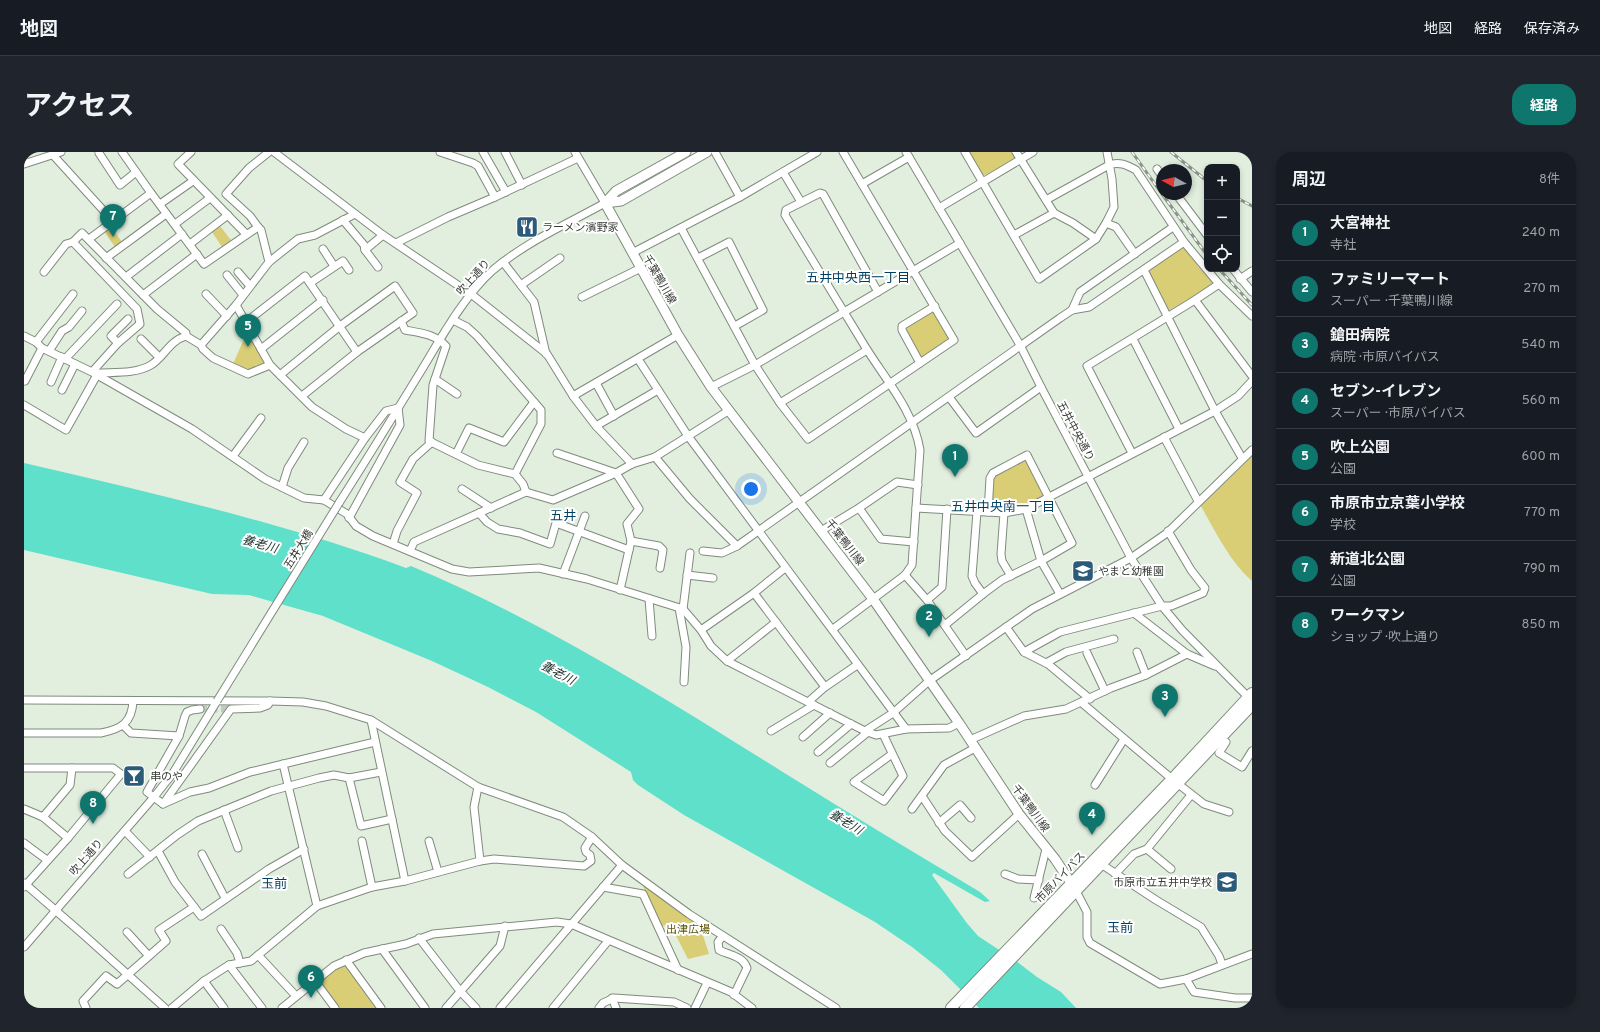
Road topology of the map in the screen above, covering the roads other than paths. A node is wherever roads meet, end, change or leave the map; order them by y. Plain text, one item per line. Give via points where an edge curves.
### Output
1 (61, 152) edge
2 (122, 152) edge
3 (190, 152) edge
4 (269, 152) edge
5 (274, 152) edge
6 (440, 152) edge
7 (483, 152) edge
8 (505, 152) edge
9 (686, 152) edge
10 (706, 152) edge
11 (715, 152) edge
12 (817, 152) edge
13 (843, 152) edge
14 (965, 152) edge
15 (1016, 152) edge
16 (1034, 152) edge
17 (1108, 152) edge
18 (99, 153) edge
19 (907, 154) edge
20 (48, 155) edge
21 (576, 155) edge
22 (1020, 160) junction
23 (24, 164) edge
24 (1109, 165) junction
25 (136, 172) junction
26 (783, 172) junction
27 (193, 181) junction
28 (982, 182) junction
29 (862, 184) junction
30 (522, 185) junction
31 (506, 192) junction
32 (151, 193) junction
33 (495, 197) junction
34 (740, 197) junction
35 (210, 198) junction
36 (1046, 200) junction
37 (1181, 200) edge
38 (802, 202) junction
39 (605, 203) junction
40 (160, 204) junction
41 (939, 208) junction
42 (1054, 212) junction
43 (166, 214) junction
44 (355, 214) junction
45 (228, 215) junction
46 (344, 220) junction
47 (113, 221) junction
48 (1106, 223) junction
49 (176, 224) junction
50 (1173, 226) junction
51 (258, 227) junction
52 (681, 228) junction
53 (1204, 231) edge
54 (182, 234) junction
55 (246, 234) junction
56 (383, 235) junction
57 (1014, 235) junction
58 (89, 238) junction
59 (1096, 239) junction
60 (73, 242) junction
61 (1184, 242) junction
62 (396, 243) junction
63 (960, 243) junction
64 (190, 244) junction
65 (323, 249) dead end
66 (365, 250) junction
67 (197, 254) junction
68 (632, 254) junction
69 (1135, 254) junction
70 (106, 258) junction
71 (560, 258) dead end
72 (698, 258) junction
73 (269, 262) junction
74 (504, 262) junction
75 (334, 266) junction
76 (378, 267) dead end
77 (641, 268) junction
78 (349, 270) dead end
79 (1144, 270) junction
80 (915, 271) junction
81 (1252, 271) edge
82 (44, 272) dead end
83 (238, 272) dead end
84 (1235, 272) edge
85 (227, 275) dead end
86 (126, 277) junction
87 (1240, 279) junction
88 (310, 283) junction
89 (1219, 284) junction
90 (250, 286) junction
91 (521, 286) junction
92 (878, 292) junction
93 (1252, 292) edge
94 (73, 294) dead end
95 (206, 294) dead end
96 (471, 294) junction
97 (144, 295) junction
98 (243, 295) junction
99 (582, 298) dead end
100 (323, 300) junction
101 (1195, 300) junction
102 (117, 304) dead end
103 (236, 306) junction
104 (935, 306) junction
105 (82, 310) dead end
106 (1072, 310) junction
107 (843, 311) junction
108 (227, 316) junction
109 (1252, 316) edge
110 (1168, 317) junction
111 (128, 319) dead end
112 (453, 320) junction
113 (401, 321) junction
114 (246, 322) junction
115 (340, 326) junction
116 (735, 326) junction
117 (678, 335) junction
118 (24, 336) edge
119 (186, 336) junction
120 (141, 339) dead end
121 (440, 339) junction
122 (1133, 339) junction
123 (36, 342) junction
124 (118, 343) junction
125 (201, 345) junction
126 (1020, 345) junction
127 (45, 349) junction
128 (261, 349) junction
129 (867, 350) junction
130 (357, 352) junction
131 (546, 354) junction
132 (159, 357) junction
133 (64, 358) junction
134 (638, 359) junction
135 (920, 363) junction
136 (75, 364) junction
137 (270, 365) junction
138 (755, 365) junction
139 (94, 373) junction
140 (280, 375) junction
141 (1252, 376) edge
142 (435, 379) junction
143 (25, 381) dead end
144 (1252, 381) edge
145 (51, 382) dead end
146 (596, 382) junction
147 (890, 384) junction
148 (711, 387) junction
149 (1041, 387) junction
150 (62, 390) dead end
151 (658, 390) junction
152 (457, 394) dead end
153 (302, 396) junction
154 (573, 396) junction
155 (949, 397) junction
156 (534, 402) junction
157 (780, 403) junction
158 (24, 405) edge
159 (398, 408) junction
160 (728, 411) junction
161 (1215, 411) junction
162 (614, 416) junction
163 (261, 418) dead end
164 (912, 423) junction
165 (596, 426) junction
166 (1179, 428) junction
167 (688, 436) junction
168 (1164, 437) junction
169 (365, 438) junction
170 (304, 442) dead end
171 (432, 442) junction
172 (1252, 450) edge
173 (557, 453) dead end
174 (1132, 453) junction
175 (456, 454) junction
176 (233, 456) junction
177 (655, 458) junction
178 (1242, 458) junction
179 (632, 464) junction
180 (616, 473) junction
181 (515, 474) junction
182 (1088, 476) junction
183 (918, 485) junction
184 (282, 486) junction
185 (462, 489) dead end
186 (526, 492) junction
187 (1050, 497) junction
188 (324, 500) junction
189 (1198, 501) junction
190 (798, 502) junction
191 (491, 508) junction
192 (859, 508) junction
193 (916, 508) junction
194 (947, 509) junction
195 (1026, 509) junction
196 (977, 512) junction
197 (988, 512) junction
198 (1004, 513) junction
199 (478, 514) junction
200 (585, 516) dead end
201 (349, 518) junction
202 (580, 531) junction
203 (758, 531) junction
204 (821, 531) junction
205 (1168, 531) junction
206 (631, 541) junction
207 (914, 542) junction
208 (393, 544) junction
209 (736, 546) junction
210 (629, 550) junction
211 (410, 551) junction
212 (703, 551) dead end
213 (690, 552) dead end
214 (1131, 558) junction
215 (1041, 561) junction
216 (660, 568) dead end
217 (785, 568) junction
218 (563, 574) junction
219 (687, 575) junction
220 (905, 575) junction
221 (1011, 576) junction
222 (714, 578) dead end
223 (620, 590) junction
224 (754, 593) junction
225 (983, 594) junction
226 (1060, 594) junction
227 (649, 599) junction
228 (873, 599) junction
229 (927, 600) junction
230 (1162, 606) junction
231 (681, 609) junction
232 (1134, 613) junction
233 (776, 622) junction
234 (945, 625) junction
235 (1006, 627) junction
236 (832, 629) junction
237 (701, 630) junction
238 (652, 636) dead end
239 (1114, 639) dead end
240 (1024, 652) junction
241 (1137, 652) dead end
242 (1087, 653) dead end
243 (1187, 654) junction
244 (966, 656) junction
245 (727, 661) junction
246 (1046, 662) junction
247 (858, 665) junction
248 (1218, 666) junction
249 (1146, 674) junction
250 (929, 681) junction
251 (684, 682) dead end
252 (825, 687) junction
253 (1104, 691) junction
254 (1090, 699) junction
255 (1251, 699) edge
256 (24, 700) edge
257 (133, 701) junction
258 (217, 701) junction
259 (270, 701) junction
260 (1082, 703) junction
261 (811, 704) junction
262 (200, 710) tunnel mouth
263 (830, 713) junction
264 (893, 713) junction
265 (371, 720) junction
266 (959, 723) junction
267 (851, 724) junction
268 (123, 725) junction
269 (906, 729) junction
270 (771, 731) dead end
271 (867, 732) junction
272 (24, 733) edge
273 (883, 734) junction
274 (179, 736) junction
275 (803, 737) dead end
276 (1124, 739) junction
277 (375, 742) junction
278 (1226, 742) dead end
279 (973, 744) junction
280 (1252, 751) edge
281 (818, 752) dead end
282 (892, 754) junction
283 (830, 763) dead end
284 (283, 764) junction
285 (24, 768) edge
286 (72, 768) junction
287 (381, 772) junction
288 (349, 778) junction
289 (1175, 781) junction
290 (1095, 785) dead end
291 (288, 786) junction
292 (478, 787) junction
293 (1191, 795) junction
294 (922, 796) junction
295 (154, 797) junction
296 (163, 804) junction
297 (24, 809) edge
298 (912, 809) dead end
299 (224, 810) junction
300 (1229, 812) dead end
301 (1020, 814) junction
302 (43, 817) junction
303 (971, 818) dead end
304 (392, 819) junction
305 (940, 823) junction
306 (125, 831) junction
307 (592, 837) junction
308 (68, 838) junction
309 (362, 841) dead end
310 (429, 841) dead end
311 (24, 843) edge
312 (238, 848) dead end
313 (304, 849) junction
314 (1046, 849) junction
315 (1147, 849) junction
316 (158, 851) junction
317 (202, 854) dead end
318 (150, 857) junction
319 (47, 860) junction
320 (480, 861) junction
321 (1101, 864) junction
322 (622, 865) junction
323 (1171, 869) dead end
324 (438, 872) junction
325 (128, 874) dead end
326 (1005, 874) dead end
327 (1116, 874) junction
328 (1039, 880) junction
329 (405, 881) junction
330 (25, 885) edge
331 (372, 887) junction
332 (603, 887) junction
333 (1073, 887) junction
334 (225, 898) junction
335 (1034, 898) dead end
336 (194, 906) junction
337 (317, 906) junction
338 (55, 911) junction
339 (1047, 915) junction
340 (571, 924) junction
341 (505, 926) junction
342 (221, 929) dead end
343 (127, 932) dead end
344 (722, 936) junction
345 (419, 938) junction
346 (608, 941) junction
347 (24, 947) edge
348 (382, 949) junction
349 (1252, 954) edge
350 (258, 955) junction
351 (149, 956) junction
352 (346, 960) junction
353 (240, 963) junction
354 (1222, 964) junction
355 (229, 965) junction
356 (678, 970) junction
357 (127, 974) junction
358 (1186, 979) junction
359 (204, 981) junction
360 (315, 981) junction
361 (707, 983) junction
362 (460, 991) junction
363 (734, 995) junction
364 (296, 996) junction
365 (612, 998) junction
366 (1252, 998) edge
367 (743, 1001) junction
368 (86, 1008) edge
369 (164, 1008) edge
370 (172, 1008) edge
371 (224, 1008) edge
372 (262, 1008) edge
373 (282, 1008) edge
374 (334, 1008) edge
375 (381, 1008) edge
376 (425, 1008) edge
377 (446, 1008) edge
378 (476, 1008) edge
379 (500, 1008) edge
380 (553, 1008) edge
381 (599, 1008) edge
382 (616, 1008) edge
383 (687, 1008) edge
384 (695, 1008) edge
385 (738, 1008) edge
386 (752, 1008) edge
387 (836, 1008) edge
388 (951, 1008) edge
389 (965, 1008) edge

1 - 20 street
2 - 25 street
3 - 27 street via 178,164
4 - 51 street via 249,168 226,194
5 - 44 street
6 - 33 street via 478,166
7 - 31 street
8 - 30 street
9 - 39 main road, 吹上通り via 616,191
10 - 39 main road, 吹上通り via 621,200
11 - 34 street
12 - 26 street
13 - 29 street
14 - 28 street
15 - 22 street
16 - 22 street
17 - 24 street
18 - 25 street via 120,185
19 - 29 street
19 - 41 street, 五井中央通り
20 - 23 street
20 - 47 street
21 - 30 street
21 - 39 street
22 - 28 street
22 - 36 street
24 - 36 street
24 - 48 street via 1114,207
24 - 50 street via 1126,164 1136,170
25 - 32 street
26 - 34 street
26 - 38 street
27 - 35 street
27 - 40 street
28 - 41 street
28 - 57 street
29 - 80 street
30 - 31 street
31 - 33 street
32 - 40 street
32 - 47 street
33 - 62 street
34 - 52 street
35 - 45 street
35 - 49 street
36 - 42 street
37 - 53 street
38 - 92 street via 820,193 823,194
38 - 107 street via 786,210 784,215
39 - 68 main road, 千葉鴨川線
39 - 74 street, 吹上通り via 529,243
40 - 43 street
41 - 63 street, 五井中央通り
42 - 57 street
42 - 59 street
43 - 49 street
43 - 70 street
44 - 46 street
44 - 56 street
45 - 55 street
45 - 64 street
46 - 66 street via 364,245
46 - 73 street via 315,235 298,239
47 - 58 street
48 - 59 street
48 - 69 street via 1116,227
49 - 54 street
50 - 61 street
50 - 69 street
51 - 55 street
51 - 73 street
52 - 68 street
52 - 72 street
54 - 64 street
54 - 86 street
55 - 67 street via 204,264
56 - 62 street
56 - 66 street
57 - 59 street via 1039,279
58 - 60 street via 82,233
58 - 70 street
60 - 82 street via 66,244
60 - 124 street via 137,308 140,324
61 - 79 street
61 - 89 street
62 - 96 street
63 - 80 street
63 - 126 street, 五井中央通り
64 - 67 street
65 - 75 street
66 - 76 street
67 - 97 street
68 - 77 main road, 千葉鴨川線
69 - 106 street via 1080,292
70 - 86 street
71 - 91 street
72 - 116 street
72 - 116 street via 729,242 763,310
73 - 90 street
74 - 91 street
74 - 96 street, 吹上通り
75 - 78 street via 343,260
75 - 88 street
77 - 99 street
77 - 117 main road, 千葉鴨川線
79 - 106 street via 1089,307
79 - 110 street
80 - 92 street
80 - 104 street
81 - 87 street
83 - 90 street
84 - 87 street
85 - 98 street
86 - 97 street
87 - 93 street
88 - 100 street
88 - 114 street via 305,276
89 - 101 street
89 - 109 street
90 - 98 street
91 - 131 street via 534,302
92 - 107 street
94 - 123 street
95 - 108 street
96 - 112 street, 吹上通り
96 - 131 street
97 - 119 street via 181,328
98 - 103 street
100 - 115 street
100 - 128 street
101 - 110 street
101 - 141 street
102 - 133 street
103 - 108 street
103 - 114 street
104 - 135 street via 954,340
104 - 135 street via 902,326
105 - 127 street via 69,327
106 - 126 street
107 - 129 street
107 - 138 street
108 - 125 street
110 - 122 street
110 - 161 street
111 - 124 street via 111,336
112 - 121 street, 吹上通り
112 - 156 street via 477,336
113 - 115 street via 413,313 395,286
113 - 121 street via 405,330
113 - 130 street
114 - 128 street
115 - 130 street
115 - 140 street
116 - 138 street
117 - 134 street
117 - 148 main road, 千葉鴨川線
118 - 123 street
119 - 125 street
119 - 132 street via 173,343
120 - 132 street
121 - 142 street via 446,346
121 - 159 street, 吹上通り
122 - 166 street
122 - 174 street via 1087,366
123 - 127 street
124 - 139 street
125 - 137 street via 213,358 248,374
126 - 149 street, 五井中央通り
126 - 155 street
127 - 133 street
127 - 143 street
128 - 137 street
129 - 147 street
129 - 157 street
130 - 153 street
131 - 154 street
132 - 139 street via 146,368
133 - 136 street
133 - 145 street
134 - 146 street
134 - 151 street
135 - 147 street
136 - 139 street
136 - 150 street
137 - 140 street
138 - 148 street
138 - 157 street
139 - 158 street via 66,430
139 - 176 street via 192,428
140 - 153 street
142 - 152 street
142 - 171 street via 429,440
144 - 161 street via 1238,396
146 - 154 street
146 - 162 street
147 - 157 street via 808,440
147 - 164 street
148 - 160 main road, 千葉鴨川線
149 - 155 street via 976,433
149 - 182 street, 五井中央通り
151 - 162 street
151 - 167 street
153 - 169 street via 312,407
154 - 165 street
155 - 164 street
156 - 175 street via 504,442 469,428
156 - 181 street via 541,410 541,424
159 - 169 street via 386,411
159 - 201 street via 400,425
159 - 258 street, 五井大橋, bridge
160 - 167 street
160 - 190 main road, 千葉鴨川線
161 - 166 street
161 - 178 street
162 - 165 street
163 - 176 street
164 - 183 street via 920,450
164 - 190 street
165 - 179 street
166 - 168 street
167 - 177 street
167 - 203 street
168 - 174 street
168 - 189 street
169 - 188 street
170 - 184 street via 288,468
171 - 175 street
171 - 208 street via 413,459 400,482 417,493
172 - 178 street
173 - 180 street
174 - 182 street
175 - 181 street via 478,465
176 - 184 street via 259,475
177 - 179 street
177 - 209 street via 690,500
178 - 189 street
179 - 180 street
180 - 186 street via 553,500
180 - 206 street via 639,509 627,524
181 - 186 street
182 - 187 street
182 - 214 street, 五井中央通り
183 - 192 street via 897,482
183 - 193 street
184 - 188 street via 304,498
185 - 191 street
186 - 191 street
187 - 195 street
187 - 197 street via 1027,455 993,473 990,478
187 - 215 street via 1072,543
188 - 201 street via 348,514
189 - 205 street
190 - 203 street
190 - 204 main road, 千葉鴨川線
191 - 199 street
192 - 204 street
192 - 207 street via 881,539
193 - 194 street
193 - 207 street
194 - 196 street
194 - 229 street via 942,587
195 - 198 street
195 - 215 street
196 - 197 street
196 - 225 street via 972,576
197 - 198 street
198 - 221 street via 1001,554
199 - 202 street via 498,529 520,533 550,544 556,523
199 - 211 street via 414,542
200 - 202 street
201 - 208 street via 356,526
202 - 210 street
202 - 218 street
203 - 209 street
203 - 217 street
204 - 228 main road, 千葉鴨川線
205 - 214 street
205 - 230 street via 1204,588 1203,593 1171,606
206 - 210 street
206 - 216 street via 659,546 663,550
207 - 220 street via 912,565
208 - 211 street
209 - 212 street via 722,553
210 - 223 street
211 - 218 street via 452,569 469,572 538,568
213 - 219 street
214 - 226 street
214 - 230 street, 五井中央通り
215 - 221 street
215 - 226 street
217 - 224 street
217 - 236 street
218 - 223 street
219 - 222 street
219 - 231 street
220 - 228 street
220 - 229 street
221 - 225 street
223 - 227 street
224 - 233 street
224 - 237 street
225 - 234 street
226 - 235 street
227 - 231 street
227 - 238 street
228 - 236 street
228 - 250 main road, 千葉鴨川線
229 - 234 street
230 - 232 street
230 - 248 street, 五井中央通り
231 - 237 street
231 - 251 street via 686,647
232 - 240 street via 1060,632
232 - 243 street
233 - 245 street
233 - 252 street
234 - 244 street
235 - 240 street
235 - 244 street
236 - 247 street
237 - 245 street via 711,646
239 - 246 street via 1066,652
240 - 246 street
241 - 249 street
242 - 253 street
243 - 248 street
243 - 249 street
244 - 250 street
245 - 261 street
246 - 254 street
247 - 252 street
247 - 264 street
248 - 255 street, 五井中央通り
249 - 253 street
250 - 264 street
250 - 266 main road, 千葉鴨川線
252 - 261 street
253 - 254 street
254 - 260 street
255 - 289 highway, 市原バイパス
256 - 257 street
257 - 258 street
257 - 268 street via 130,719
258 - 259 street
258 - 295 street, 吹上通り via 182,760
259 - 265 street via 326,706
259 - 296 street via 268,705 260,708 230,709
260 - 276 street
260 - 279 street via 1066,710 1024,716
261 - 263 street
261 - 270 street
262 - 274 street via 187,712
263 - 267 street
263 - 275 street
264 - 269 street
264 - 271 street
265 - 277 street
265 - 292 street
266 - 269 street via 949,728
266 - 279 main road, 千葉鴨川線
267 - 271 street
267 - 281 street
268 - 272 street via 101,733
268 - 274 street via 131,733
269 - 273 street
271 - 273 street via 876,736
271 - 283 street
273 - 282 street
274 - 295 street via 147,792
276 - 289 street
276 - 290 street
277 - 284 street
277 - 287 street
278 - 280 street via 1219,753 1242,767
279 - 294 street via 944,765
279 - 301 main road, 千葉鴨川線
282 - 282 street via 903,776 884,801 854,782
284 - 291 street
284 - 296 street via 250,772
285 - 286 street
286 - 302 street via 70,785
286 - 308 street via 113,768 121,774
287 - 288 street
287 - 304 street
288 - 291 street via 334,775
288 - 304 street via 361,826
289 - 293 street
289 - 321 highway, 市原バイパス
289 - 333 highway, 市原バイパス
291 - 299 street
291 - 313 street
292 - 307 street via 563,817
292 - 320 street via 474,807
293 - 300 street via 1204,804
293 - 315 street
294 - 298 street
294 - 305 street
295 - 296 street
295 - 306 street, 吹上通り
297 - 302 street
299 - 312 street
299 - 316 street via 198,821
301 - 305 street via 972,857
301 - 314 main road, 千葉鴨川線
302 - 308 street
303 - 305 street via 960,805
304 - 329 street
306 - 318 street
306 - 338 street, 吹上通り
307 - 320 street via 586,848 591,861 584,866 494,859
307 - 322 street
308 - 319 street
309 - 331 street
310 - 324 street
311 - 319 street
313 - 334 street
313 - 337 street
314 - 328 street
314 - 333 main road, 千葉鴨川線
315 - 323 street
315 - 327 street via 1134,854
316 - 318 street
316 - 336 street via 175,882
317 - 334 street
318 - 325 street
319 - 330 street
320 - 324 street
321 - 327 street
321 - 333 highway, 市原バイパス
322 - 332 street
322 - 344 street
324 - 329 street
326 - 328 street via 1018,879
327 - 354 street via 1200,927
328 - 335 street
329 - 331 street
330 - 338 street
331 - 337 street
332 - 340 street
332 - 356 street via 642,894
333 - 339 highway, 市原バイパス
333 - 358 street via 1087,912 1087,937 1090,943 1160,984
334 - 336 street via 201,916
336 - 351 street via 159,930 166,941
337 - 350 street
338 - 347 street, 吹上通り
338 - 357 street
339 - 388 highway, 市原バイパス
339 - 389 highway, 市原バイパス
340 - 341 street via 557,922
340 - 346 street
340 - 379 street
341 - 345 street via 433,934
341 - 362 street via 500,946
342 - 353 street via 237,953
343 - 351 street
344 - 363 street via 718,942 719,950 742,960 746,968
344 - 387 street
345 - 348 street via 406,944
345 - 362 street
346 - 356 street
346 - 380 street
348 - 352 street
348 - 376 street
349 - 354 street
350 - 353 street via 251,961
350 - 364 street
351 - 357 street
352 - 360 street
352 - 375 street
353 - 355 street
354 - 358 street
355 - 359 street
355 - 372 street
356 - 361 street
357 - 368 street via 117,984 106,976 83,1001
357 - 369 street
358 - 366 street via 1194,992
359 - 370 street
359 - 371 street
360 - 364 street
360 - 374 street
361 - 363 street
361 - 384 street
362 - 377 street
362 - 378 street
363 - 367 street
364 - 373 street
365 - 381 street
365 - 382 street
365 - 383 street via 674,1002
367 - 385 street
367 - 386 street

